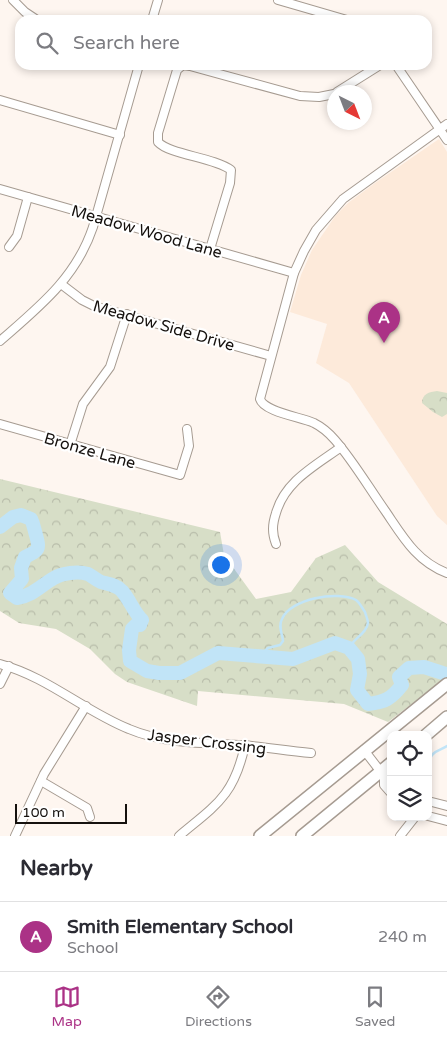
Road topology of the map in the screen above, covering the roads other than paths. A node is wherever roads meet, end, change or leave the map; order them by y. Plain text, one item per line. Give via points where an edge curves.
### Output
1 (13, 0) edge
2 (158, 0) edge
3 (278, 0) edge
4 (30, 15) edge
5 (154, 15) edge
6 (330, 15) edge
7 (138, 70) edge
8 (177, 70) edge
9 (205, 70) edge
10 (372, 70) edge
11 (400, 70) edge
12 (349, 85) edge
13 (327, 95) edge
14 (0, 100) edge
15 (444, 126) edge
16 (120, 135) junction
17 (447, 140) edge
18 (0, 189) edge
19 (28, 197) junction
20 (96, 217) junction
21 (10, 247) dead end
22 (210, 249) junction
23 (294, 274) junction
24 (61, 284) junction
25 (127, 314) junction
26 (0, 341) edge
27 (271, 356) junction
28 (0, 424) edge
29 (187, 430) dead end
30 (70, 445) junction
31 (341, 447) junction
32 (276, 544) dead end
33 (447, 573) edge
34 (0, 664) edge
35 (9, 666) junction
36 (0, 684) edge
37 (447, 684) edge
38 (86, 706) junction
39 (447, 718) edge
40 (431, 731) edge
41 (245, 745) junction
42 (364, 750) junction
43 (311, 753) dead end
44 (385, 774) edge
45 (41, 781) junction
46 (387, 788) edge
47 (432, 802) edge
48 (447, 806) edge
49 (90, 817) dead end
50 (432, 817) edge
51 (447, 820) edge
52 (412, 821) edge
53 (15, 836) edge
54 (179, 836) edge
55 (260, 836) edge
56 (302, 836) edge
57 (400, 836) edge

1 - 4 street
2 - 5 street
3 - 6 street
7 - 16 street
8 - 22 street via 158,142 166,148 231,170
9 - 13 street via 300,96
10 - 12 street
11 - 15 street
14 - 16 street
15 - 17 street
15 - 23 street via 336,206 316,230
16 - 20 street
18 - 19 street, Meadow Wood Lane
19 - 20 street, Meadow Wood Lane
19 - 21 street via 17,236
20 - 22 street, Meadow Wood Lane
20 - 24 street via 83,251
22 - 23 street, Meadow Wood Lane
23 - 27 street
24 - 25 street, Meadow Side Drive via 88,304
24 - 26 street
25 - 27 street, Meadow Side Drive
25 - 30 street via 112,364 84,404
27 - 31 street via 261,403 316,424
28 - 30 street, Bronze Lane
29 - 30 street, Bronze Lane via 189,446 180,475
31 - 32 street via 299,477 286,491 272,525
31 - 33 street via 410,547 428,563
34 - 35 street, Jasper Crossing
35 - 36 street
35 - 38 street, Jasper Crossing
37 - 42 main road
38 - 41 street, Jasper Crossing via 122,726 152,737
38 - 45 street
39 - 40 main road
41 - 43 street, Jasper Crossing
41 - 54 street via 228,792
42 - 44 street
42 - 55 main road
44 - 46 street via 384,785
44 - 56 main road
45 - 49 street via 87,808
45 - 53 street
47 - 48 street
50 - 51 street
52 - 57 street

